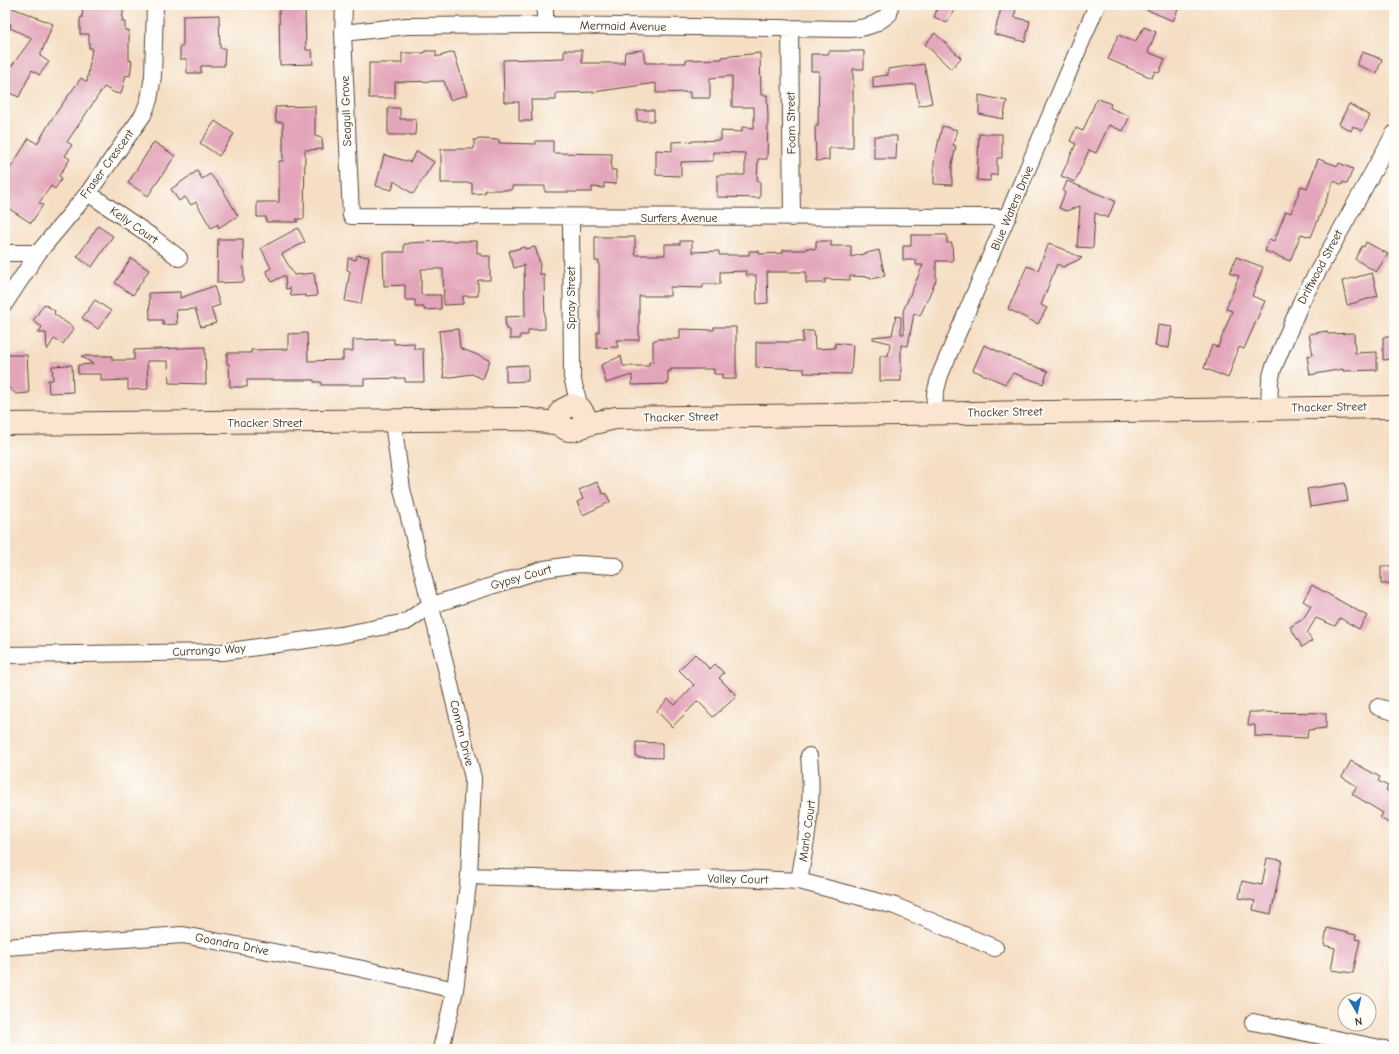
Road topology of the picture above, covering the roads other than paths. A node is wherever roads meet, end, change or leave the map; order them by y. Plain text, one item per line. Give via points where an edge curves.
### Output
1 (155, 5) edge
2 (344, 5) edge
3 (545, 5) edge
4 (890, 5) edge
5 (1097, 5) edge
6 (545, 25) junction
7 (790, 28) junction
8 (343, 33) junction
9 (1394, 134) edge
10 (88, 193) junction
11 (351, 216) joint
12 (1008, 217) junction
13 (571, 218) junction
14 (792, 218) junction
15 (5, 253) edge
16 (38, 253) junction
17 (179, 258) dead end
18 (5, 303) edge
19 (1394, 407) edge
20 (1269, 408) junction
21 (934, 413) junction
22 (572, 414) junction
23 (393, 422) junction
24 (5, 424) edge
25 (616, 566) dead end
26 (429, 606) junction
27 (5, 655) edge
28 (1378, 707) dead end
29 (1394, 712) edge
30 (809, 756) dead end
31 (469, 876) junction
32 (799, 882) junction
33 (5, 946) edge
34 (995, 948) dead end
35 (455, 990) junction
36 (1253, 1022) dead end
37 (441, 1049) edge
38 (1385, 1049) edge

1 - 10 street, Fraser Crescent via 154,69 149,100 143,115
2 - 8 street, Seagull Grove
3 - 6 street
4 - 7 street, Mermaid Avenue via 889,14 877,24 864,28
5 - 12 street, Blue Waters Drive
6 - 7 street, Mermaid Avenue
6 - 8 street, Mermaid Avenue via 407,26
7 - 14 street, Foam Street
8 - 11 street, Seagull Grove
9 - 20 street, Driftwood Street via 1298,307 1273,369
10 - 16 street, Fraser Crescent
10 - 17 street, Kelly Court
11 - 13 street, Surfers Avenue
12 - 14 street, Surfers Avenue
12 - 21 street, Blue Waters Drive via 936,385
13 - 14 street, Surfers Avenue
13 - 22 street, Spray Street
15 - 16 street
16 - 18 street, Fraser Crescent
19 - 20 street, Thacker Street
20 - 21 street, Thacker Street
21 - 22 street, Thacker Street via 615,418
22 - 23 street, Thacker Street via 525,419
23 - 24 street, Thacker Street
23 - 26 street, Conran Drive via 402,489
25 - 26 street, Gypsy Court via 578,564 544,569
26 - 27 street, Currango Way via 406,622 341,635 223,652
26 - 31 street, Conran Drive via 473,778
28 - 29 street
30 - 32 street, Marlo Court via 812,783 810,819
31 - 32 street, Valley Court via 630,881 739,878
31 - 35 street, Conran Drive
32 - 34 street, Valley Court via 895,906
33 - 35 street, Goandra Drive via 183,935 358,968
35 - 37 street, Conran Drive
36 - 38 street

